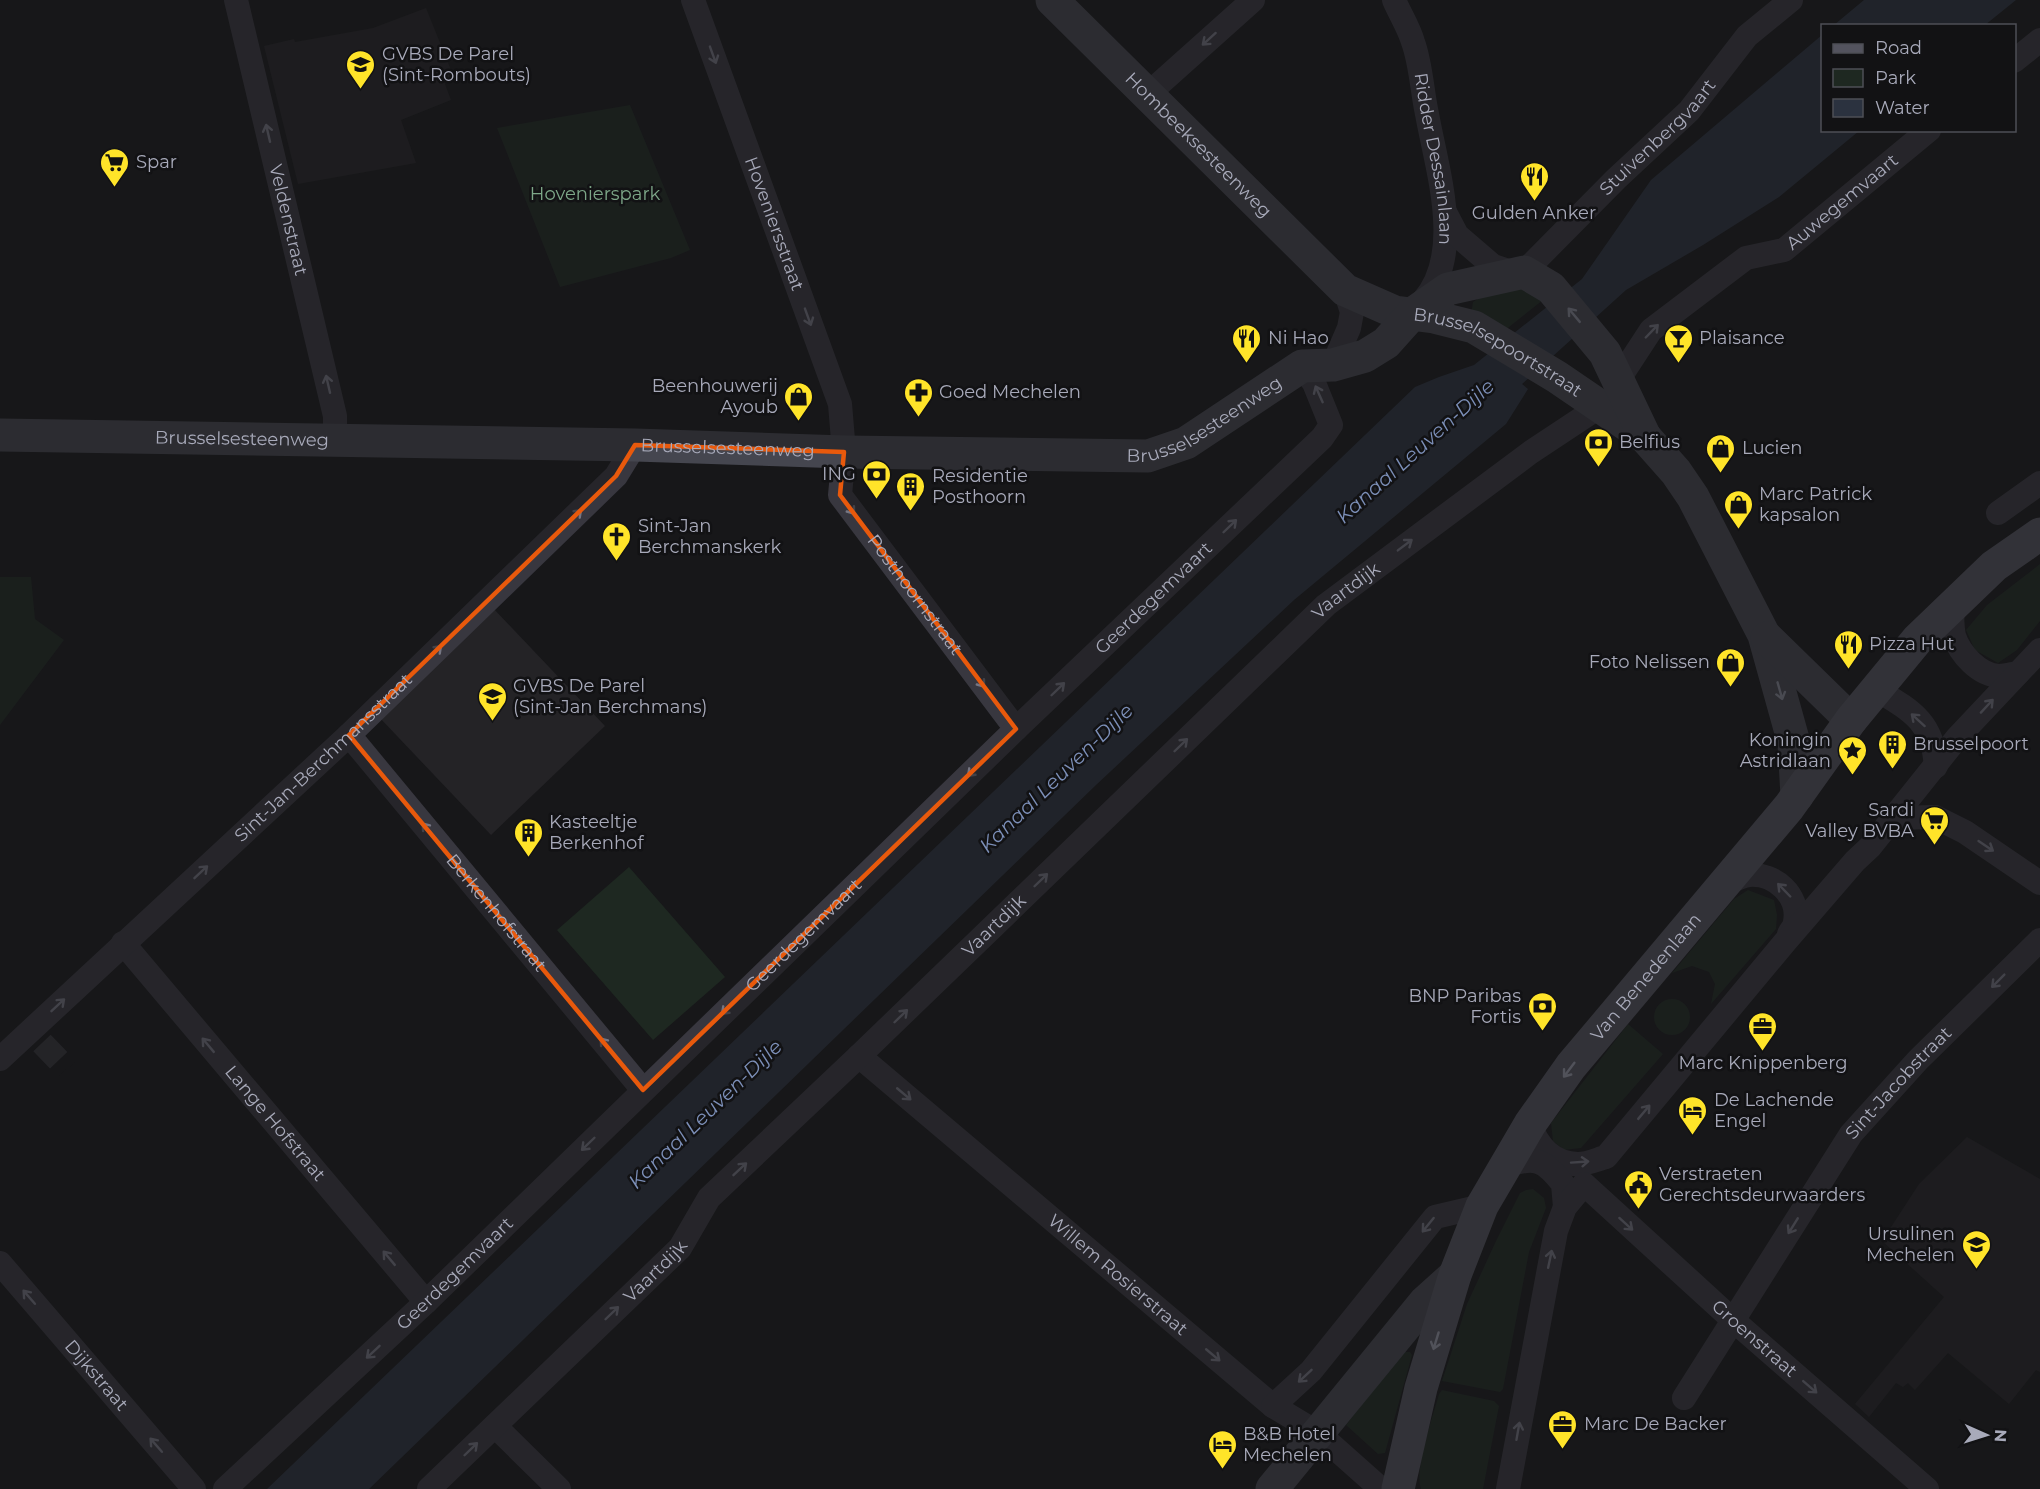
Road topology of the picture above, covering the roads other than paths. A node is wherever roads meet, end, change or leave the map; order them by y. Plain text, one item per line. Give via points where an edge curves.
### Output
1 (236, 0) edge
2 (693, 0) edge
3 (1052, 0) edge
4 (1253, 0) edge
5 (1394, 0) edge
6 (1791, 0) edge
7 (2040, 40) edge
8 (2016, 58) edge
9 (1149, 94) junction
10 (1927, 132) edge
11 (1445, 212) junction
12 (1530, 278) junction
13 (1345, 290) junction
14 (1412, 314) junction
15 (1318, 365) junction
16 (1619, 379) junction
17 (1599, 407) junction
18 (0, 435) edge
19 (1645, 437) junction
20 (335, 442) junction
21 (635, 445) junction
22 (844, 452) junction
23 (2040, 483) edge
24 (1998, 513) dead end
25 (2040, 534) edge
26 (1953, 607) junction
27 (1764, 635) junction
28 (2040, 650) edge
29 (2018, 673) junction
30 (1876, 689) junction
31 (1851, 720) junction
32 (1016, 729) junction
33 (349, 735) junction
34 (1936, 766) junction
35 (1797, 796) junction
36 (1887, 825) junction
37 (2040, 883) edge
38 (1722, 885) junction
39 (2040, 940) edge
40 (1785, 942) junction
41 (123, 943) junction
42 (859, 1056) junction
43 (0, 1059) edge
44 (643, 1090) junction
45 (1530, 1124) junction
46 (1503, 1167) junction
47 (1482, 1206) junction
48 (1565, 1207) junction
49 (0, 1263) edge
50 (1455, 1275) junction
51 (426, 1302) junction
52 (1734, 1321) junction
53 (1684, 1398) dead end
54 (1273, 1406) junction
55 (495, 1426) junction
56 (1318, 1433) junction
57 (194, 1489) edge
58 (225, 1489) edge
59 (429, 1489) edge
60 (559, 1489) edge
61 (1272, 1489) edge
62 (1381, 1489) edge
63 (1398, 1489) edge
64 (1508, 1489) edge
65 (1927, 1489) edge

20 -> 1 street, Veldenstraat via 335,416
2 -> 22 street, Hoveniersstraat via 840,404
3 - 9 main road, Hombeeksesteenweg
4 -> 9 street
5 - 11 street, Ridder Dessainlaan via 1413,42
6 - 12 street, Stuivenbergvaart via 1747,36 1689,111 1616,179
7 - 8 street
9 - 13 main road, Hombeeksesteenweg
16 -> 10 street, Auwegemvaart via 1651,330 1746,258 1784,250
11 - 12 street, Brusselsepoortstraat via 1457,235 1493,266
11 - 14 street, Ridder Dessainlaan via 1439,276 1434,290
12 - 14 main road, Brusselsepoortstraat via 1448,288
16 -> 12 main road, Brusselsepoortstraat via 1597,342
13 - 14 main road, Hombeeksesteenweg via 1385,309
13 - 15 street via 1352,312 1349,328
14 - 15 main road, Brusselsesteenweg via 1386,343 1365,356
14 - 17 main road, Brusselsepoortstraat via 1474,327
15 - 22 main road, Brusselsesteenweg via 1186,443 1148,456
32 -> 15 street, Geerdegemvaart via 1322,438 1331,425 1314,383
16 - 19 main road, Brusselsepoortstraat
17 - 19 main road, Brusselsepoortstraat
42 -> 17 street, Vaartdijk via 1326,605 1522,458
18 - 20 main road, Brusselsesteenweg
19 - 27 main road, Brusselsepoortstraat via 1693,497
20 - 21 main road, Brusselsesteenweg
21 - 22 main road, Brusselsesteenweg
33 -> 21 street, Sint-Jan-Berchmansstraat via 616,476
22 -> 32 street, Posthoornstraat via 840,495
23 - 24 street
25 - 26 main road via 1994,566
26 - 29 street via 1954,637 1971,662 1998,676
26 - 30 main road via 1917,640
27 - 31 main road, Brusselsepoortstraat
27 -> 35 main road, Brusselsepoortstraat via 1794,742
28 - 29 street
34 -> 29 street
30 - 31 main road
34 -> 30 street via 1935,746 1922,722
31 - 35 main road
32 -> 44 street, Geerdegemvaart
41 -> 33 street, Sint-Jan-Berchmansstraat
44 -> 33 street, Berkenhofstraat
34 - 36 street
35 - 38 main road, Van Benedenlaan
36 -> 37 street via 1935,817 1965,832
36 - 40 street
40 -> 38 street via 1795,922 1795,904 1785,888 1770,878 1749,875
38 -> 45 main road, Van Benedenlaan via 1572,1066
39 -> 52 street, Sint-Jacobstraat via 1918,1060 1851,1134
45 -> 40 street via 1535,1140 1562,1162 1580,1164 1606,1157
43 -> 41 street, Sint-Jan-Berchmansstraat via 36,1037
51 -> 41 street, Lange Hofstraat
42 -> 54 street, Willem Rosierstraat
55 -> 42 street, Vaartdijk via 680,1248 709,1198
44 -> 51 street, Geerdegemvaart
45 - 46 main road, Van Benedenlaan
46 - 47 main road, Van Benedenlaan
46 - 48 street via 1524,1160 1542,1163 1563,1184
47 - 50 main road, Van Benedenlaan
47 -> 54 street via 1435,1217 1311,1371
48 -> 52 street, Groenstraat via 1584,1184
64 -> 48 street via 1548,1265
57 -> 49 street, Dijkstraat
50 - 56 main road, Van Benedenlaan via 1425,1302
50 -> 63 main road, Van Benedenlaan via 1421,1388
51 -> 58 street, Geerdegemvaart
52 - 53 street, Sint-Jacobstraat
52 -> 65 street, Groenstraat
54 - 56 street, Willem Rosierstraat
59 -> 55 street, Vaartdijk
55 - 60 street
56 - 61 main road, Van Benedenlaan
56 - 62 street, Willem Rosierstraat

